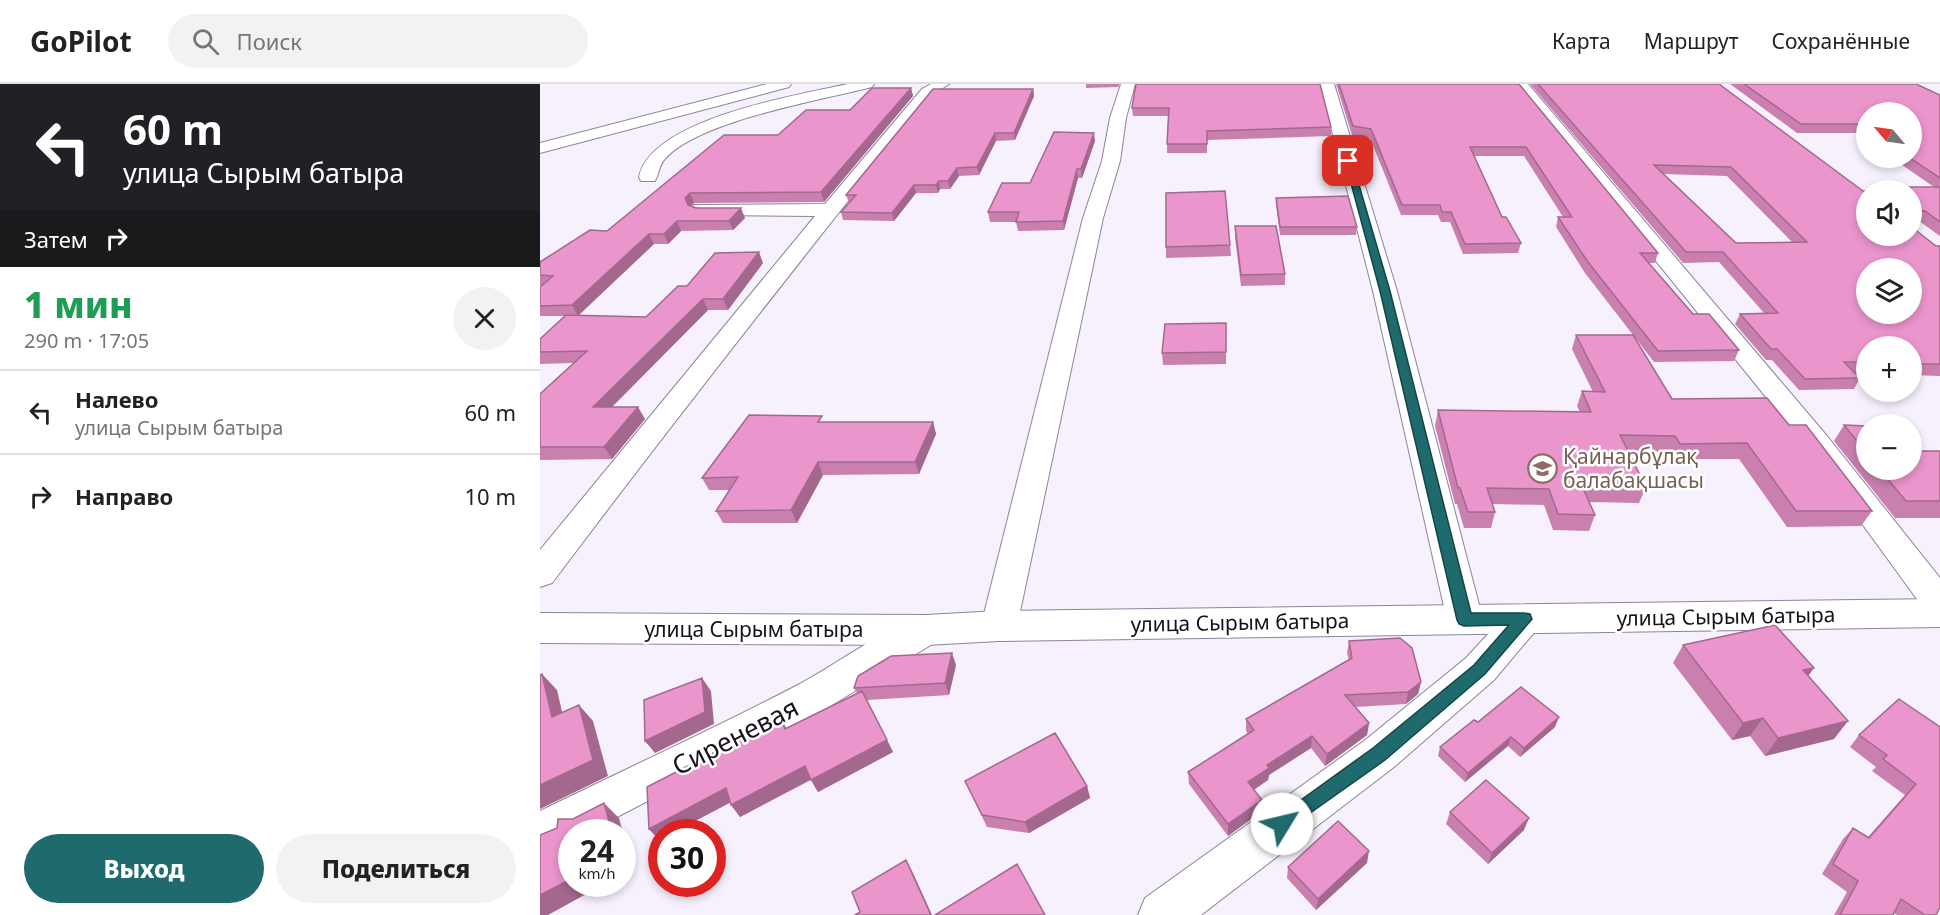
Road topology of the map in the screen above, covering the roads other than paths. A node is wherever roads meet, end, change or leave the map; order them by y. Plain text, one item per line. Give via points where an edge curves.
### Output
1 (784, 84) edge
2 (867, 84) edge
3 (942, 84) edge
4 (1128, 84) edge
5 (1327, 84) edge
6 (1520, 84) edge
7 (540, 148) edge
8 (648, 177) dead end
9 (701, 209) edge
10 (831, 210) junction
11 (540, 574) edge
12 (1940, 603) edge
13 (1940, 613) edge
14 (1524, 619) junction
15 (1464, 620) junction
16 (999, 626) junction
17 (540, 628) edge
18 (926, 630) junction
19 (540, 834) edge
20 (1162, 915) edge

1 - 7 street
2 - 8 street via 725,120 684,137 660,153
3 - 10 street via 927,92
4 - 16 street via 1111,161 1093,218
5 - 15 street via 1385,291
6 - 12 street via 1817,442
9 - 10 street
10 - 11 street
13 - 14 street, улица Сырым батыра
14 - 15 street, улица Сырым батыра
14 - 20 street via 1480,669 1379,754
15 - 16 street, улица Сырым батыра
16 - 18 street, улица Сырым батыра
17 - 18 street, улица Сырым батыра
18 - 19 street, Сиреневая via 813,696

